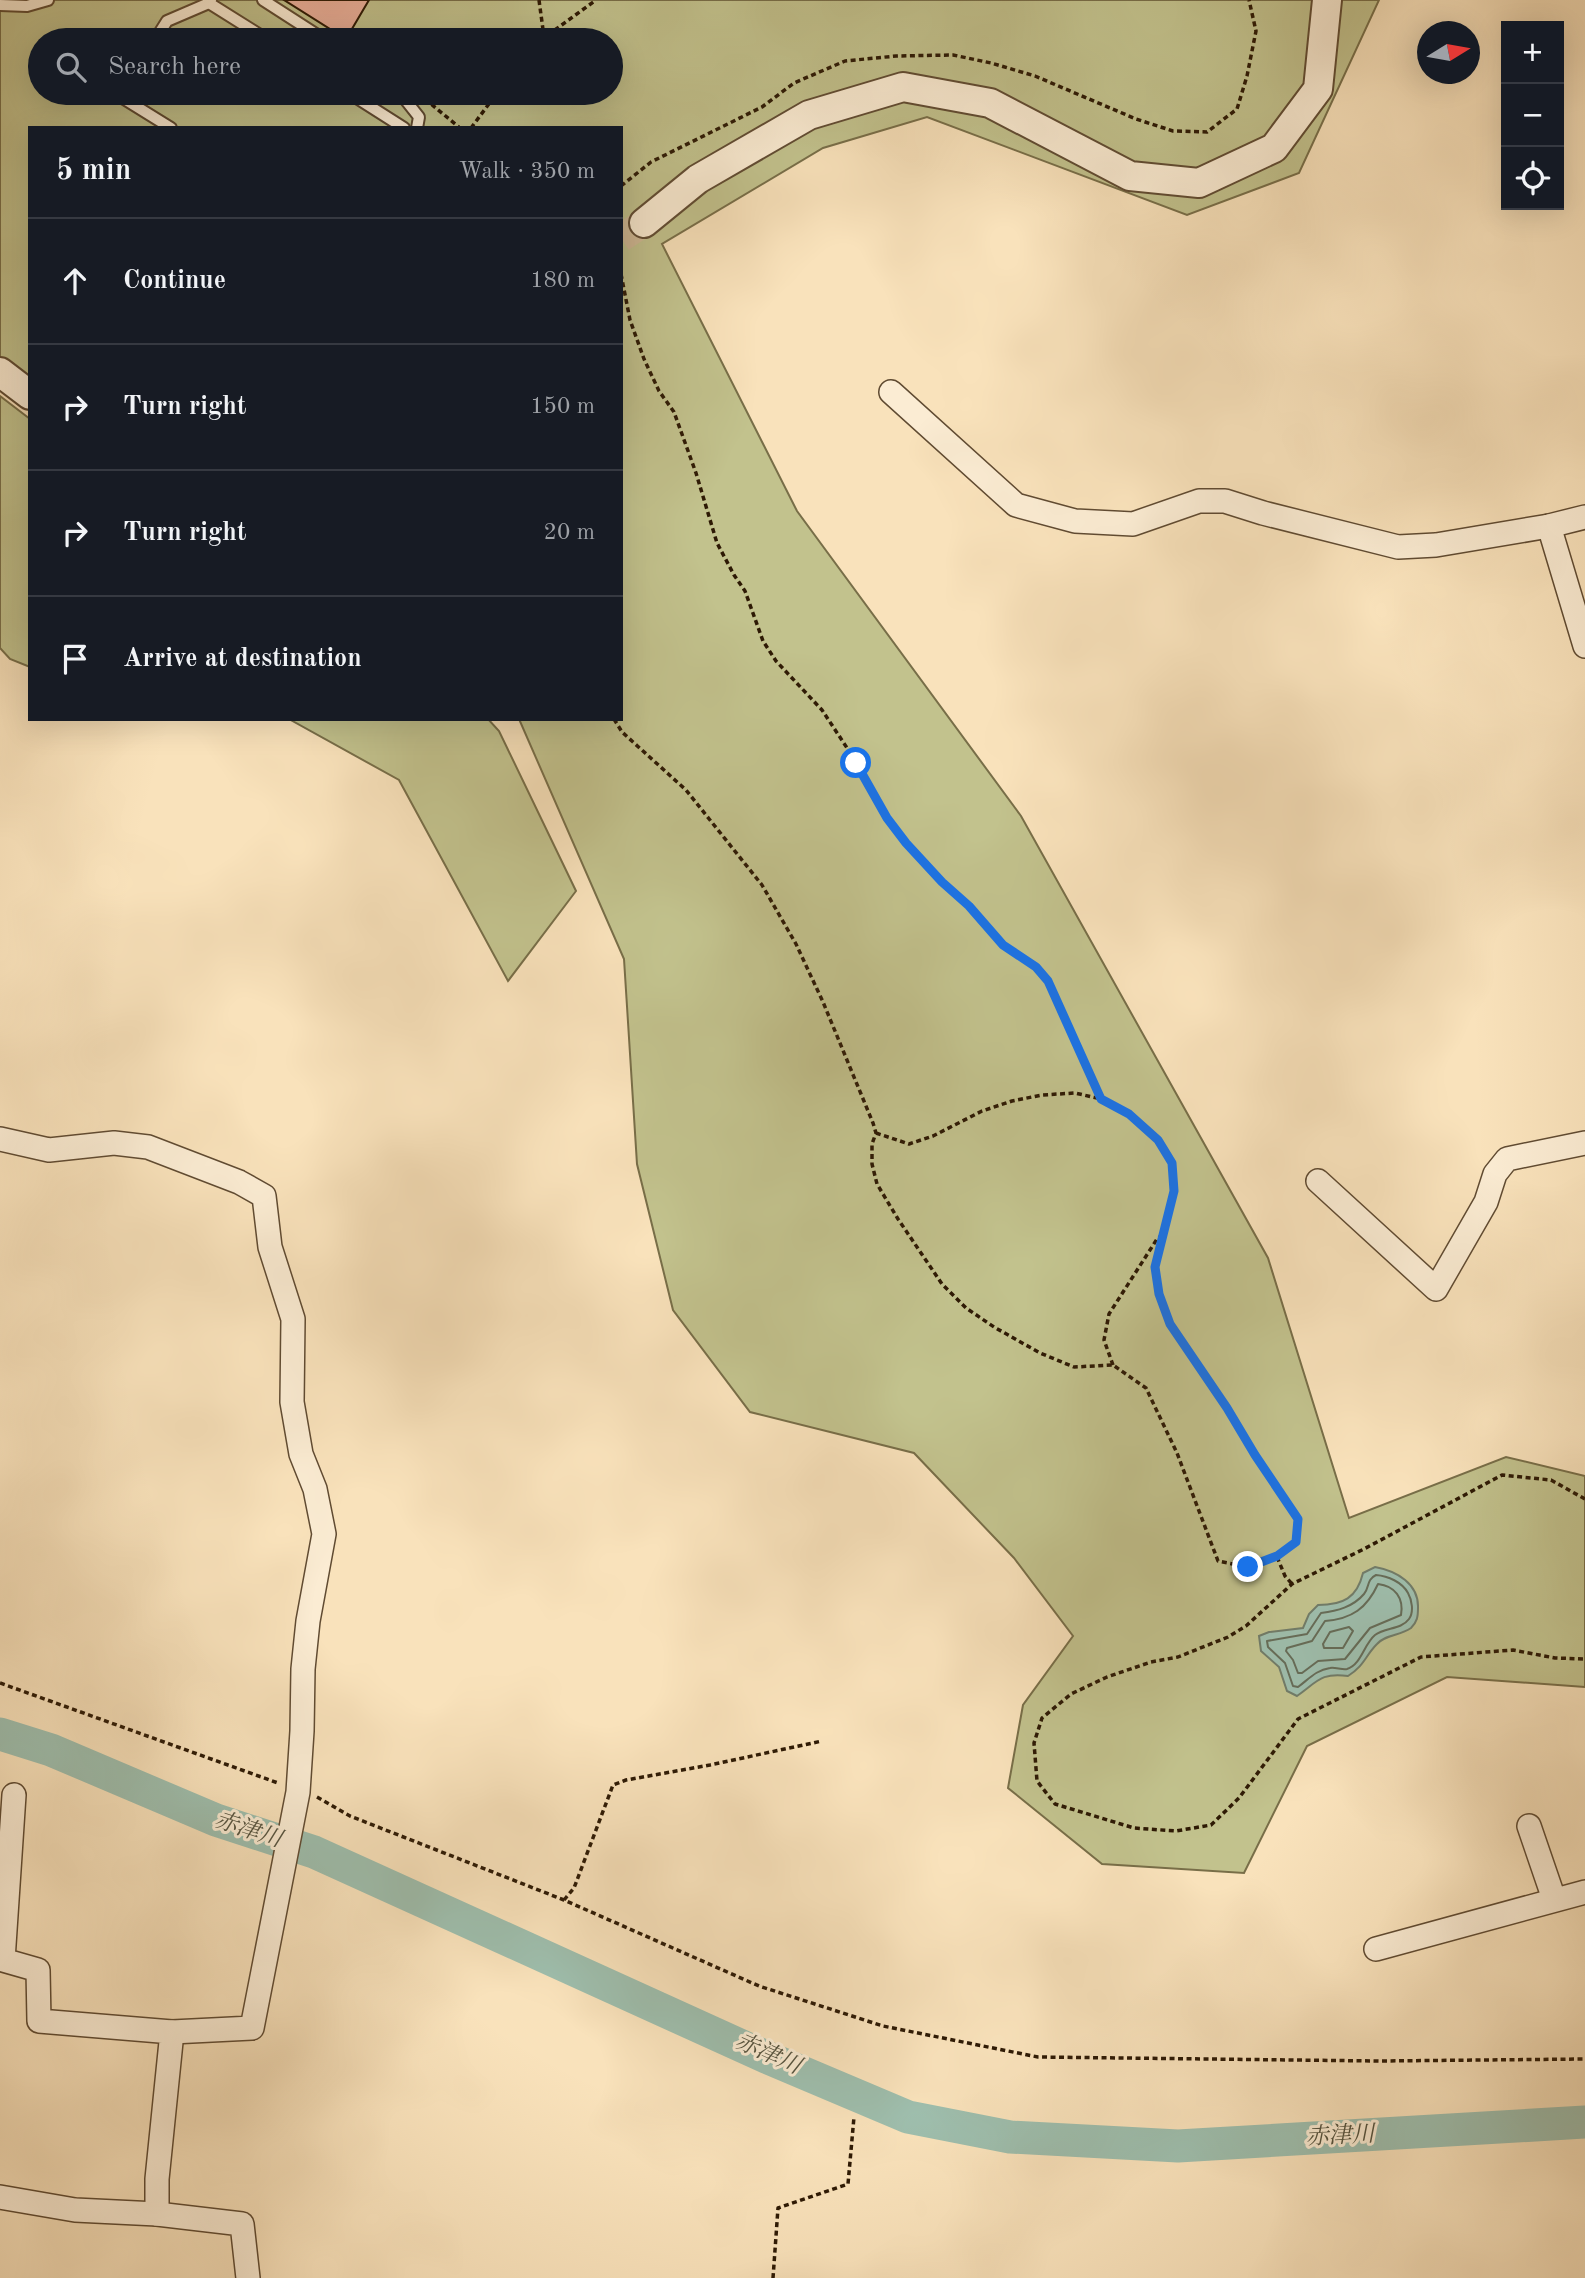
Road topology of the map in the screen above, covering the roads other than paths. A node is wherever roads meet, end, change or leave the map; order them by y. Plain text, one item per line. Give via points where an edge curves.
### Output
1 (48, 0) edge
2 (263, 0) edge
3 (1327, 0) edge
4 (210, 1) edge
5 (0, 5) edge
6 (163, 28) edge
7 (250, 28) edge
8 (306, 28) edge
9 (134, 105) edge
10 (368, 105) edge
11 (410, 105) edge
12 (168, 126) edge
13 (401, 126) edge
14 (417, 126) edge
15 (644, 223) tunnel mouth
16 (0, 372) edge
17 (891, 392) dead end
18 (28, 394) edge
19 (1585, 516) edge
20 (1549, 526) junction
21 (1585, 646) edge
22 (0, 1139) edge
23 (1585, 1143) edge
24 (1318, 1181) dead end
25 (14, 1795) dead end
26 (1529, 1826) dead end
27 (1585, 1892) edge
28 (1554, 1899) junction
29 (1377, 1949) dead end
30 (172, 2032) junction
31 (0, 2197) edge
32 (157, 2214) junction
33 (248, 2278) edge

1 - 5 lane via 27,6
2 - 8 lane
3 - 15 street via 1318,89 1274,148 1199,183 1130,176 990,103 903,87 809,115 698,179
4 - 6 lane via 167,21
4 - 7 lane
9 - 12 lane
10 - 13 lane
11 - 14 lane via 419,117
16 - 18 street
17 - 20 street via 1016,505 1075,521 1133,524 1199,501 1225,501 1398,547
19 - 20 street
20 - 21 street
22 - 30 street via 49,1150 114,1143 148,1147 264,1196 270,1247 293,1319 292,1402 301,1454 315,1489 324,1534 303,1669 298,1790 253,2028
23 - 24 street via 1507,1159 1436,1289
25 - 30 street via 3,1960 38,1970 39,2021
26 - 28 street
27 - 28 street
28 - 29 street
30 - 32 street
31 - 32 street via 75,2210
32 - 33 street via 242,2224

